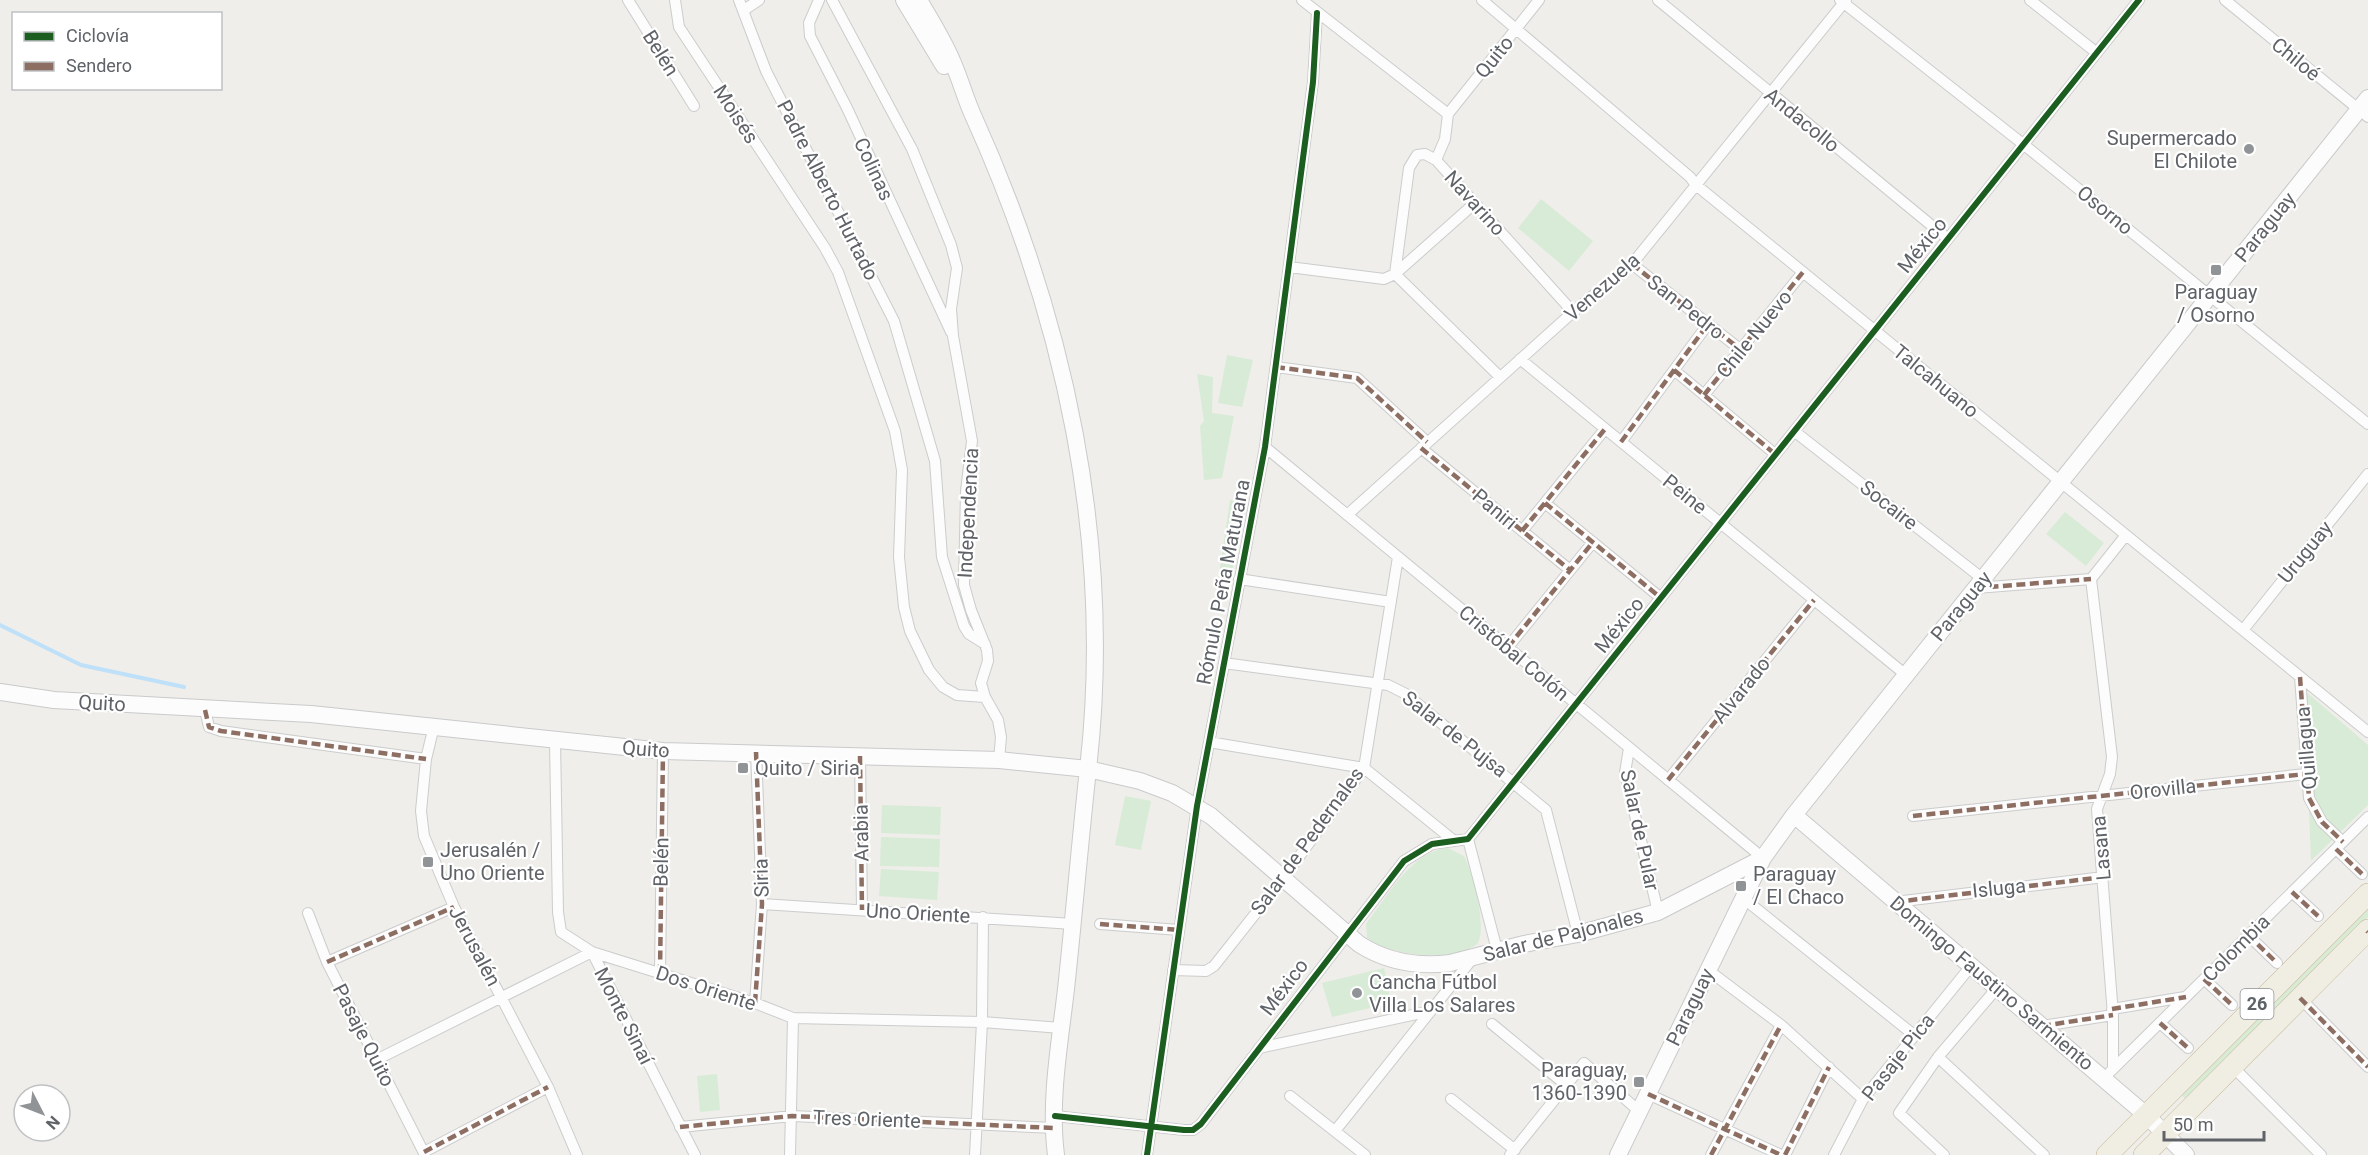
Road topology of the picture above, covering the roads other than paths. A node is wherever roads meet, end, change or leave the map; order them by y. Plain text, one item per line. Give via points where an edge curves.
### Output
1 (628, 0) edge
2 (675, 0) edge
3 (759, 0) edge
4 (819, 0) edge
5 (832, 0) edge
6 (904, 0) edge
7 (919, 0) edge
8 (1302, 0) edge
9 (1482, 0) edge
10 (1539, 0) edge
11 (1658, 0) edge
12 (2030, 0) edge
13 (2139, 0) edge
14 (2225, 0) edge
15 (1844, 1) edge
16 (742, 5) edge
17 (1317, 13) junction
18 (1518, 27) junction
19 (2097, 53) junction
20 (1771, 94) junction
21 (694, 106) dead end
22 (2365, 108) edge
23 (971, 110) junction
24 (1448, 114) junction
25 (2023, 144) junction
26 (1436, 160) junction
27 (1696, 184) junction
28 (1475, 203) junction
29 (1948, 239) junction
30 (1632, 264) junction
31 (1289, 267) junction
32 (1803, 272) junction
33 (1395, 273) junction
34 (2210, 295) junction
35 (1573, 312) junction
36 (1708, 324) junction
37 (1875, 330) junction
38 (953, 336) junction
39 (1740, 350) junction
40 (1520, 359) junction
41 (1276, 367) junction
42 (1674, 370) junction
43 (1500, 377) junction
44 (1704, 395) junction
45 (2368, 424) edge
46 (1605, 429) junction
47 (1794, 431) junction
48 (1621, 442) junction
49 (1424, 445) junction
50 (1265, 447) junction
51 (1775, 454) junction
52 (2368, 474) edge
53 (2061, 482) junction
54 (1545, 503) junction
55 (1347, 515) junction
56 (1720, 523) junction
57 (1522, 531) junction
58 (2126, 535) junction
59 (1593, 542) junction
60 (1398, 557) junction
61 (1570, 570) junction
62 (1239, 579) junction
63 (2091, 579) junction
64 (1979, 583) junction
65 (1661, 598) junction
66 (1814, 600) junction
67 (1391, 602) junction
68 (2243, 630) junction
69 (985, 644) junction
70 (1508, 647) junction
71 (1224, 663) junction
72 (1906, 675) junction
73 (2300, 677) junction
74 (1377, 684) junction
75 (0, 692) edge
76 (985, 697) junction
77 (1576, 704) junction
78 (205, 710) junction
79 (434, 726) junction
80 (2368, 732) edge
81 (555, 741) junction
82 (1209, 742) junction
83 (1629, 748) junction
84 (663, 751) junction
85 (756, 752) junction
86 (860, 756) junction
87 (426, 759) junction
88 (999, 760) junction
89 (1364, 768) junction
90 (1088, 769) junction
91 (2306, 774) junction
92 (1668, 780) junction
93 (1515, 781) junction
94 (2100, 796) junction
95 (1197, 806) junction
96 (1794, 815) junction
97 (1913, 816) dead end
98 (2368, 817) edge
99 (1468, 839) junction
100 (1453, 840) junction
101 (2340, 845) junction
102 (1763, 858) junction
103 (2104, 877) junction
104 (1282, 880) junction
105 (2365, 884) edge
106 (2292, 892) junction
107 (1743, 898) junction
108 (1895, 902) junction
109 (762, 904) junction
110 (454, 907) junction
111 (862, 910) junction
112 (1658, 912) junction
113 (308, 913) dead end
114 (2318, 916) dead end
115 (983, 917) junction
116 (1073, 924) junction
117 (1100, 924) dead end
118 (1179, 930) junction
119 (2368, 931) edge
120 (1345, 934) junction
121 (1578, 934) junction
122 (2248, 935) junction
123 (1497, 950) junction
124 (592, 952) junction
125 (1474, 957) junction
126 (327, 962) junction
127 (2277, 963) dead end
128 (1971, 966) junction
129 (1173, 970) junction
130 (1708, 970) junction
131 (660, 973) junction
132 (2204, 979) junction
133 (1996, 988) junction
134 (2186, 997) junction
135 (503, 998) junction
136 (2300, 998) junction
137 (755, 1003) junction
138 (2232, 1005) dead end
139 (1431, 1011) junction
140 (2112, 1012) junction
141 (793, 1018) junction
142 (982, 1022) junction
143 (2160, 1023) junction
144 (1492, 1024) dead end
145 (1781, 1025) junction
146 (2042, 1026) junction
147 (1061, 1028) junction
148 (1914, 1035) junction
149 (1258, 1048) junction
150 (2188, 1048) dead end
151 (1938, 1057) junction
152 (376, 1060) junction
153 (2232, 1066) junction
154 (1829, 1067) junction
155 (2368, 1067) edge
156 (2108, 1074) junction
157 (1566, 1085) junction
158 (548, 1087) junction
159 (1648, 1094) junction
160 (1290, 1096) dead end
161 (1451, 1099) dead end
162 (1863, 1099) junction
163 (1639, 1111) junction
164 (2146, 1115) junction
165 (792, 1116) junction
166 (976, 1123) junction
167 (1150, 1125) junction
168 (680, 1127) junction
169 (1724, 1129) junction
170 (1335, 1131) junction
171 (2165, 1134) junction
172 (1054, 1139) edge
173 (1513, 1152) edge
174 (425, 1153) edge
175 (577, 1155) edge
176 (695, 1155) edge
177 (790, 1155) edge
178 (975, 1155) edge
179 (1147, 1155) edge
180 (1365, 1155) edge
181 (1617, 1155) edge
182 (1711, 1155) edge
183 (1783, 1155) edge
184 (1834, 1155) edge
185 (1944, 1155) edge
186 (2044, 1155) edge
187 (2107, 1155) edge
188 (2144, 1155) edge
189 (2186, 1155) edge
190 (2321, 1155) edge

1 - 21 street, Belén
2 - 76 street, Moisés via 679,27 837,272 895,431 902,470 899,557 910,631 929,670 943,687 957,695
3 - 16 street, Padre Alberto Hurtado
4 - 38 street, Colinas via 809,23 810,36
5 - 38 street, Independencia via 912,149 951,245 957,268 951,309
6 - 23 main road
7 - 23 main road via 953,63
8 - 17 street
9 - 18 street, Talcahuano
10 - 18 street, Quito
11 - 20 street, Andacollo
12 - 19 street
13 - 19 street, México
14 - 22 street, Chiloé
15 - 20 street, Venezuela
15 - 25 street, Osorno
16 - 69 street, Padre Alberto Hurtado via 766,71 894,321 935,461 942,557 964,626
17 - 24 street
17 - 31 street, Rómulo Peña Maturana via 1313,82
18 - 24 street, Quito
18 - 27 street, Talcahuano
19 - 25 street, México
20 - 27 street, Venezuela
20 - 29 street, Andacollo
22 - 34 main road, Paraguay
23 - 90 main road via 1031,259 1071,411 1087,517 1095,624
24 - 26 street, Navarino via 1445,139
25 - 29 street, México
25 - 34 street, Osorno
26 - 28 street, Navarino
26 - 33 street via 1417,154 1412,162
27 - 30 street, Venezuela
27 - 32 street, Talcahuano
28 - 33 street
28 - 35 street, Navarino
29 - 37 street, México
30 - 35 street, Venezuela
30 - 36 street, San Pedro
31 - 33 street via 1384,279
31 - 41 street, Rómulo Peña Maturana
32 - 37 street, Talcahuano
32 - 39 street, Chile Nuevo
33 - 43 street
34 - 45 street, Osorno
34 - 53 main road, Paraguay
35 - 40 street, Venezuela
36 - 39 street, San Pedro
36 - 42 street, Chile Nuevo
37 - 47 street, México
37 - 53 street, Talcahuano
38 - 69 street, Independencia via 972,441 964,585
39 - 44 street, Chile Nuevo
40 - 43 street, Venezuela
40 - 46 street, Peine
41 - 49 street, Paniri via 1356,378
41 - 50 street, Rómulo Peña Maturana
42 - 44 street
42 - 48 street, Chile Nuevo
43 - 49 street, Venezuela
44 - 51 street
46 - 48 street, Peine
46 - 54 street
47 - 51 street, México
47 - 64 street, Socaire
48 - 56 street, Peine
49 - 55 street, Venezuela
49 - 57 street, Paniri
50 - 55 street, Cristóbal Colón
50 - 62 street, Rómulo Peña Maturana
51 - 56 street, México
52 - 68 street, Uruguay
53 - 58 street, Talcahuano
53 - 64 main road, Paraguay
54 - 57 street
54 - 59 street, Paniri
55 - 60 street, Cristóbal Colón
56 - 65 street, México
56 - 66 street, Peine
57 - 61 street, Paniri
58 - 63 street
58 - 68 street, Talcahuano
59 - 61 street
59 - 65 street, Paniri
60 - 67 street, Salar de Pedernales
60 - 70 street, Cristóbal Colón
61 - 70 street
62 - 67 street
62 - 71 street, Rómulo Peña Maturana
63 - 64 street
63 - 94 street, Lasana via 2112,757 2110,774
64 - 72 main road, Paraguay
65 - 77 street, México
66 - 72 street, Peine
66 - 92 street, Alvarado
67 - 74 street, Salar de Pedernales
68 - 73 street, Talcahuano
69 - 76 street, Independencia via 988,661 981,683
70 - 77 street, Cristóbal Colón
71 - 74 street, Salar de Pujsa
71 - 82 street, Rómulo Peña Maturana
72 - 96 main road, Paraguay
73 - 80 street, Talcahuano
73 - 91 street, Quillagua
74 - 89 street, Salar de Pedernales
74 - 93 street, Salar de Pujsa via 1395,687 1406,694
75 - 78 main road, Quito via 54,700
76 - 88 street, Independencia via 998,720
77 - 83 street, Cristóbal Colón
77 - 93 street, México
78 - 79 main road, Quito via 311,714
78 - 87 street via 207,724 213,729
79 - 81 main road, Quito
79 - 87 street, Jerusalén
81 - 84 main road, Quito
81 - 124 street, Monte Sinaí via 561,932
82 - 89 street
82 - 95 street, Rómulo Peña Maturana
83 - 92 street, Cristóbal Colón
83 - 112 street, Salar de Pular via 1626,773
84 - 85 main road, Quito
84 - 131 street, Belén
85 - 86 main road, Quito
85 - 109 street, Siria
86 - 88 main road, Quito
86 - 111 street, Arabia
87 - 110 street, Jerusalén via 422,824
88 - 90 main road, Quito
89 - 100 street
89 - 104 street, Salar de Pedernales
90 - 95 main road, Salar de Pajonales via 1155,785
90 - 116 main road
91 - 94 street, Orovilla
91 - 101 street, Quillagua via 2312,806
92 - 102 street, Cristóbal Colón
93 - 99 street, México
93 - 121 street, Salar de Pujsa via 1548,813
94 - 97 street, Orovilla
94 - 103 street, Lasana via 2097,809
95 - 104 main road, Salar de Pajonales
95 - 118 street, Rómulo Peña Maturana
96 - 102 main road, Paraguay
96 - 108 main road, Domingo Faustino Sarmiento
98 - 101 street, Colombia
99 - 100 street, México
99 - 123 street
100 - 120 street, México via 1423,847 1404,861
101 - 105 street, Quillagua
101 - 106 street, Colombia
102 - 107 main road, Paraguay
102 - 112 main road, Salar de Pajonales
103 - 108 street, Isluga
103 - 140 street, Lasana
104 - 120 main road, Salar de Pajonales
104 - 129 street, Salar de Pedernales via 1210,969
105 - 164 highway, 26
106 - 114 street
106 - 122 street, Colombia
107 - 130 main road, Paraguay
107 - 148 street
108 - 128 main road, Domingo Faustino Sarmiento
109 - 111 street, Uno Oriente
109 - 137 street, Siria
110 - 126 street
110 - 135 street, Jerusalén
111 - 115 street, Uno Oriente
112 - 121 main road, Salar de Pajonales
113 - 126 street, Pasaje Quito
115 - 116 street, Uno Oriente
115 - 142 street
116 - 147 main road
117 - 118 street
118 - 129 street, Rómulo Peña Maturana
119 - 136 highway, 26
120 - 125 main road, Salar de Pajonales via 1368,950 1399,962 1437,964
120 - 149 street, México
121 - 123 main road, Salar de Pajonales
122 - 127 street
122 - 132 street, Colombia
123 - 125 main road, Salar de Pajonales
124 - 131 street, Dos Oriente
124 - 135 street
124 - 168 street, Monte Sinaí
125 - 139 street
126 - 152 street, Pasaje Quito
128 - 133 main road, Domingo Faustino Sarmiento
128 - 148 street, Pasaje Pica
129 - 167 street, Rómulo Peña Maturana
130 - 145 street
130 - 159 main road, Paraguay
131 - 137 street, Dos Oriente
132 - 134 street, Colombia
132 - 138 street
133 - 146 main road, Domingo Faustino Sarmiento
133 - 151 street, Pasaje Pica
134 - 140 street
134 - 143 street, Colombia
135 - 152 street
135 - 158 street, Jerusalén
136 - 153 highway, 26
136 - 155 street
137 - 141 street, Dos Oriente
139 - 149 street
139 - 170 street
140 - 146 street
140 - 156 street, Lasana
141 - 142 street, Dos Oriente
141 - 165 street
142 - 147 street, Dos Oriente
142 - 166 street
143 - 150 street
143 - 156 street, Colombia
144 - 157 street
145 - 154 street
145 - 169 street
146 - 156 main road, Domingo Faustino Sarmiento
147 - 172 main road
148 - 162 street, Pasaje Pica
149 - 167 street, México via 1197,1127 1184,1130
151 - 185 street, Pasaje Pica via 1899,1113
151 - 186 street
152 - 174 street, Pasaje Quito
153 - 171 highway, 26
153 - 190 street
154 - 162 street
154 - 183 street
156 - 164 main road, Domingo Faustino Sarmiento
157 - 163 street via 1584,1063
157 - 173 street
158 - 174 street
158 - 175 street, Jerusalén
159 - 163 main road, Paraguay
159 - 169 street
160 - 170 street
161 - 173 street
162 - 184 street, Pasaje Pica
163 - 181 main road, Paraguay
164 - 171 main road, Domingo Faustino Sarmiento
164 - 187 highway, 26
165 - 166 street, Tres Oriente
165 - 168 street, Tres Oriente
165 - 177 street
166 - 172 street, Tres Oriente
166 - 178 street
167 - 172 street, México
167 - 179 street, Rómulo Peña Maturana
168 - 176 street, Monte Sinaí
169 - 182 street
169 - 183 street
170 - 180 street
171 - 188 highway, 26
171 - 189 main road, Domingo Faustino Sarmiento

